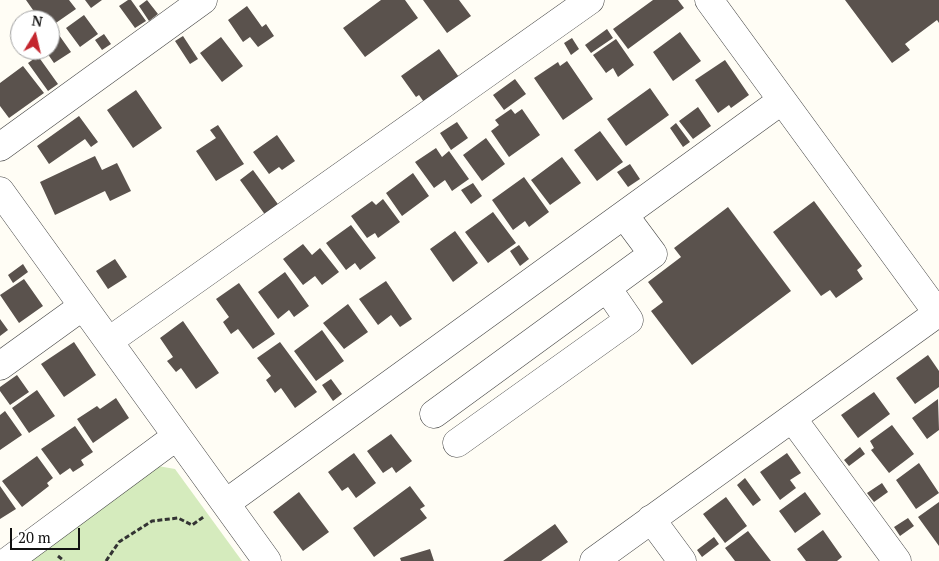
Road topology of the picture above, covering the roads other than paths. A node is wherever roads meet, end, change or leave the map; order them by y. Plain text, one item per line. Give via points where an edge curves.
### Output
1 (203, 0) edge
2 (590, 0) edge
3 (709, 0) edge
4 (781, 101) junction
5 (0, 147) edge
6 (0, 191) edge
7 (624, 215) junction
8 (607, 288) junction
9 (83, 306) junction
10 (939, 313) edge
11 (109, 341) junction
12 (516, 355) junction
13 (0, 366) edge
14 (536, 387) junction
15 (434, 414) dead end
16 (792, 418) junction
17 (176, 436) junction
18 (456, 444) dead end
19 (226, 503) junction
20 (651, 519) junction
21 (8, 561) edge
22 (267, 561) edge
23 (594, 561) edge
24 (682, 561) edge
25 (897, 561) edge

1 - 5 street
2 - 11 street
3 - 4 street
4 - 7 street
4 - 10 street
6 - 9 street
7 - 8 street via 653,254
7 - 19 street
8 - 12 street
8 - 14 street via 630,320
9 - 11 street
9 - 13 street
10 - 16 street
11 - 17 street
12 - 14 street
12 - 15 street
14 - 18 street
16 - 20 street
16 - 25 street
17 - 19 street
17 - 21 street
19 - 22 street
20 - 23 street
20 - 24 street

